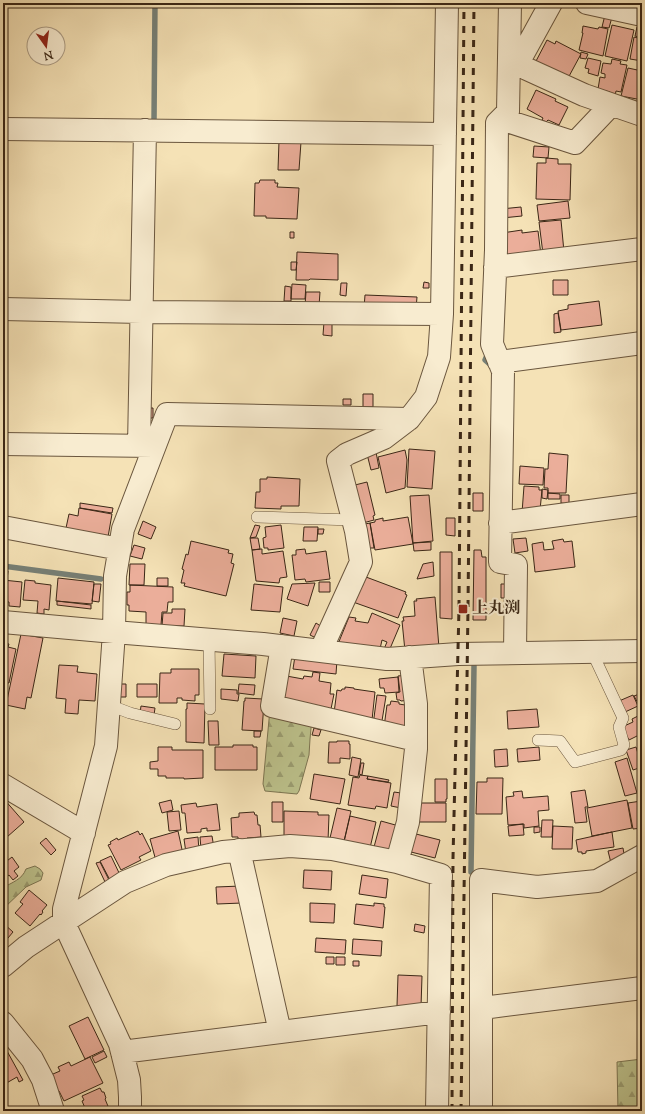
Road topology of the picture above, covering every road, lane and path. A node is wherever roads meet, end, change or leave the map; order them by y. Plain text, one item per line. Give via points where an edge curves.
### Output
1 (447, 3) edge
2 (510, 3) edge
3 (551, 3) edge
4 (587, 3) edge
5 (642, 15) edge
6 (513, 63) junction
7 (611, 105) junction
8 (642, 115) edge
9 (501, 119) junction
10 (3, 130) edge
11 (145, 130) junction
12 (445, 134) junction
13 (642, 249) edge
14 (495, 267) junction
15 (3, 309) edge
16 (141, 312) junction
17 (442, 314) junction
18 (642, 343) edge
19 (499, 362) junction
20 (409, 419) junction
21 (3, 444) edge
22 (147, 446) junction
23 (642, 504) edge
24 (257, 517) dead end
25 (353, 520) junction
26 (500, 523) junction
27 (3, 527) edge
28 (120, 549) junction
29 (3, 622) edge
30 (114, 632) junction
31 (209, 639) junction
32 (282, 646) junction
33 (321, 650) junction
34 (642, 651) edge
35 (592, 652) junction
36 (515, 654) junction
37 (410, 657) junction
38 (109, 705) junction
39 (210, 709) dead end
40 (174, 724) dead end
41 (416, 740) junction
42 (538, 740) dead end
43 (3, 785) edge
44 (84, 833) junction
45 (239, 850) junction
46 (642, 856) edge
47 (397, 862) junction
48 (64, 923) junction
49 (3, 966) edge
50 (642, 988) edge
51 (482, 1008) junction
52 (439, 1012) junction
53 (3, 1023) edge
54 (280, 1032) junction
55 (122, 1052) junction
56 (53, 1111) edge
57 (130, 1111) edge
58 (437, 1111) edge
59 (481, 1111) edge

1 - 12 street
2 - 6 street
3 - 6 street
4 - 5 street
6 - 7 street
6 - 9 street via 508,112
7 - 8 street
7 - 9 street via 575,143
9 - 14 street via 497,123
10 - 11 street
11 - 12 street
11 - 16 street
12 - 17 street
13 - 14 street
14 - 19 street via 492,344
15 - 16 street
16 - 17 street
16 - 22 street
17 - 20 street via 439,357 426,397
18 - 19 street
19 - 26 street via 503,371
20 - 22 street via 167,414
20 - 25 street via 384,438 347,454 338,461
21 - 22 street
22 - 28 street via 123,529
23 - 26 street
24 - 25 lane
25 - 33 street via 361,562
26 - 36 street via 500,562 516,565
27 - 28 street
28 - 30 street via 115,576
29 - 30 street
30 - 31 street
30 - 38 street
31 - 32 street
31 - 39 lane
32 - 33 street
32 - 41 street via 272,706
33 - 37 street via 387,659
34 - 35 street
35 - 36 street
35 - 42 lane via 623,718 619,727 624,745 621,750 575,762 560,741
36 - 37 street
37 - 41 street via 416,704
38 - 40 lane
38 - 44 street via 106,746
41 - 47 street via 408,822
43 - 44 street
44 - 48 street via 64,909
45 - 47 street via 290,846 332,849
45 - 48 street via 166,865 125,882
45 - 54 street
46 - 51 street via 597,881 537,887 482,880
47 - 52 street via 441,875
48 - 49 street via 26,947
48 - 55 street
50 - 51 street
51 - 59 street
52 - 54 street
52 - 58 street
53 - 56 street via 32,1059 43,1080
54 - 55 street
55 - 57 street via 129,1080

